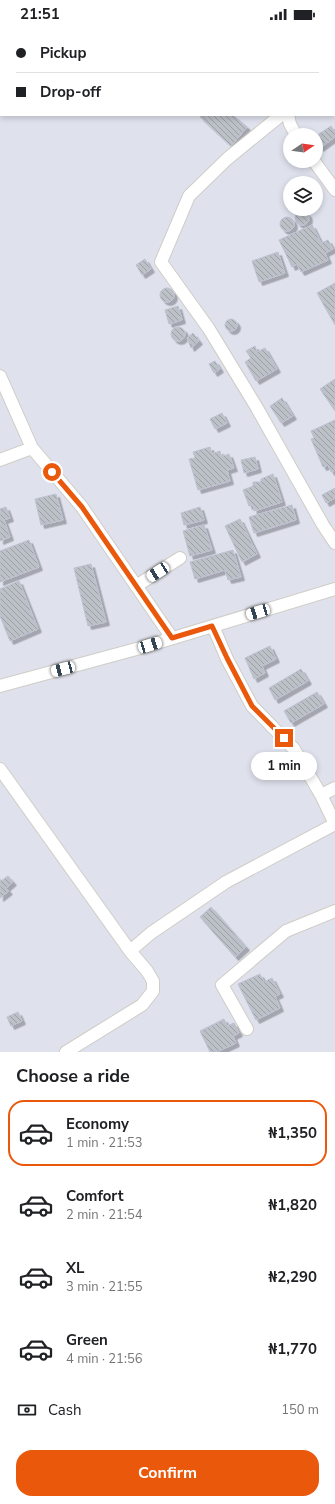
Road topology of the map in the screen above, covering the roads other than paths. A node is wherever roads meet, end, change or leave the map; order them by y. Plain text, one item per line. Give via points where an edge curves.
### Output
1 (280, 116) edge
2 (282, 116) edge
3 (292, 128) edge
4 (319, 168) edge
5 (335, 190) edge
6 (0, 376) edge
7 (32, 448) junction
8 (0, 460) edge
9 (335, 543) edge
10 (180, 558) dead end
11 (136, 586) junction
12 (335, 589) edge
13 (212, 626) junction
14 (172, 638) junction
15 (0, 685) edge
16 (0, 769) edge
17 (335, 788) edge
18 (321, 795) junction
19 (335, 824) edge
20 (335, 911) edge
21 (130, 951) junction
22 (247, 1029) dead end
23 (66, 1052) edge

1 - 9 street via 227,159 189,196 162,262 208,329 257,408
2 - 3 street
4 - 5 street
6 - 7 street
7 - 8 street
7 - 11 street via 82,507
10 - 11 street
11 - 14 street
12 - 13 street
13 - 14 street
13 - 18 street via 252,706 294,750
14 - 15 street
16 - 21 street
17 - 18 street
18 - 19 street
19 - 21 street via 226,882 151,933
20 - 22 street via 286,930 222,985
21 - 23 street via 153,981 153,990 142,1005

